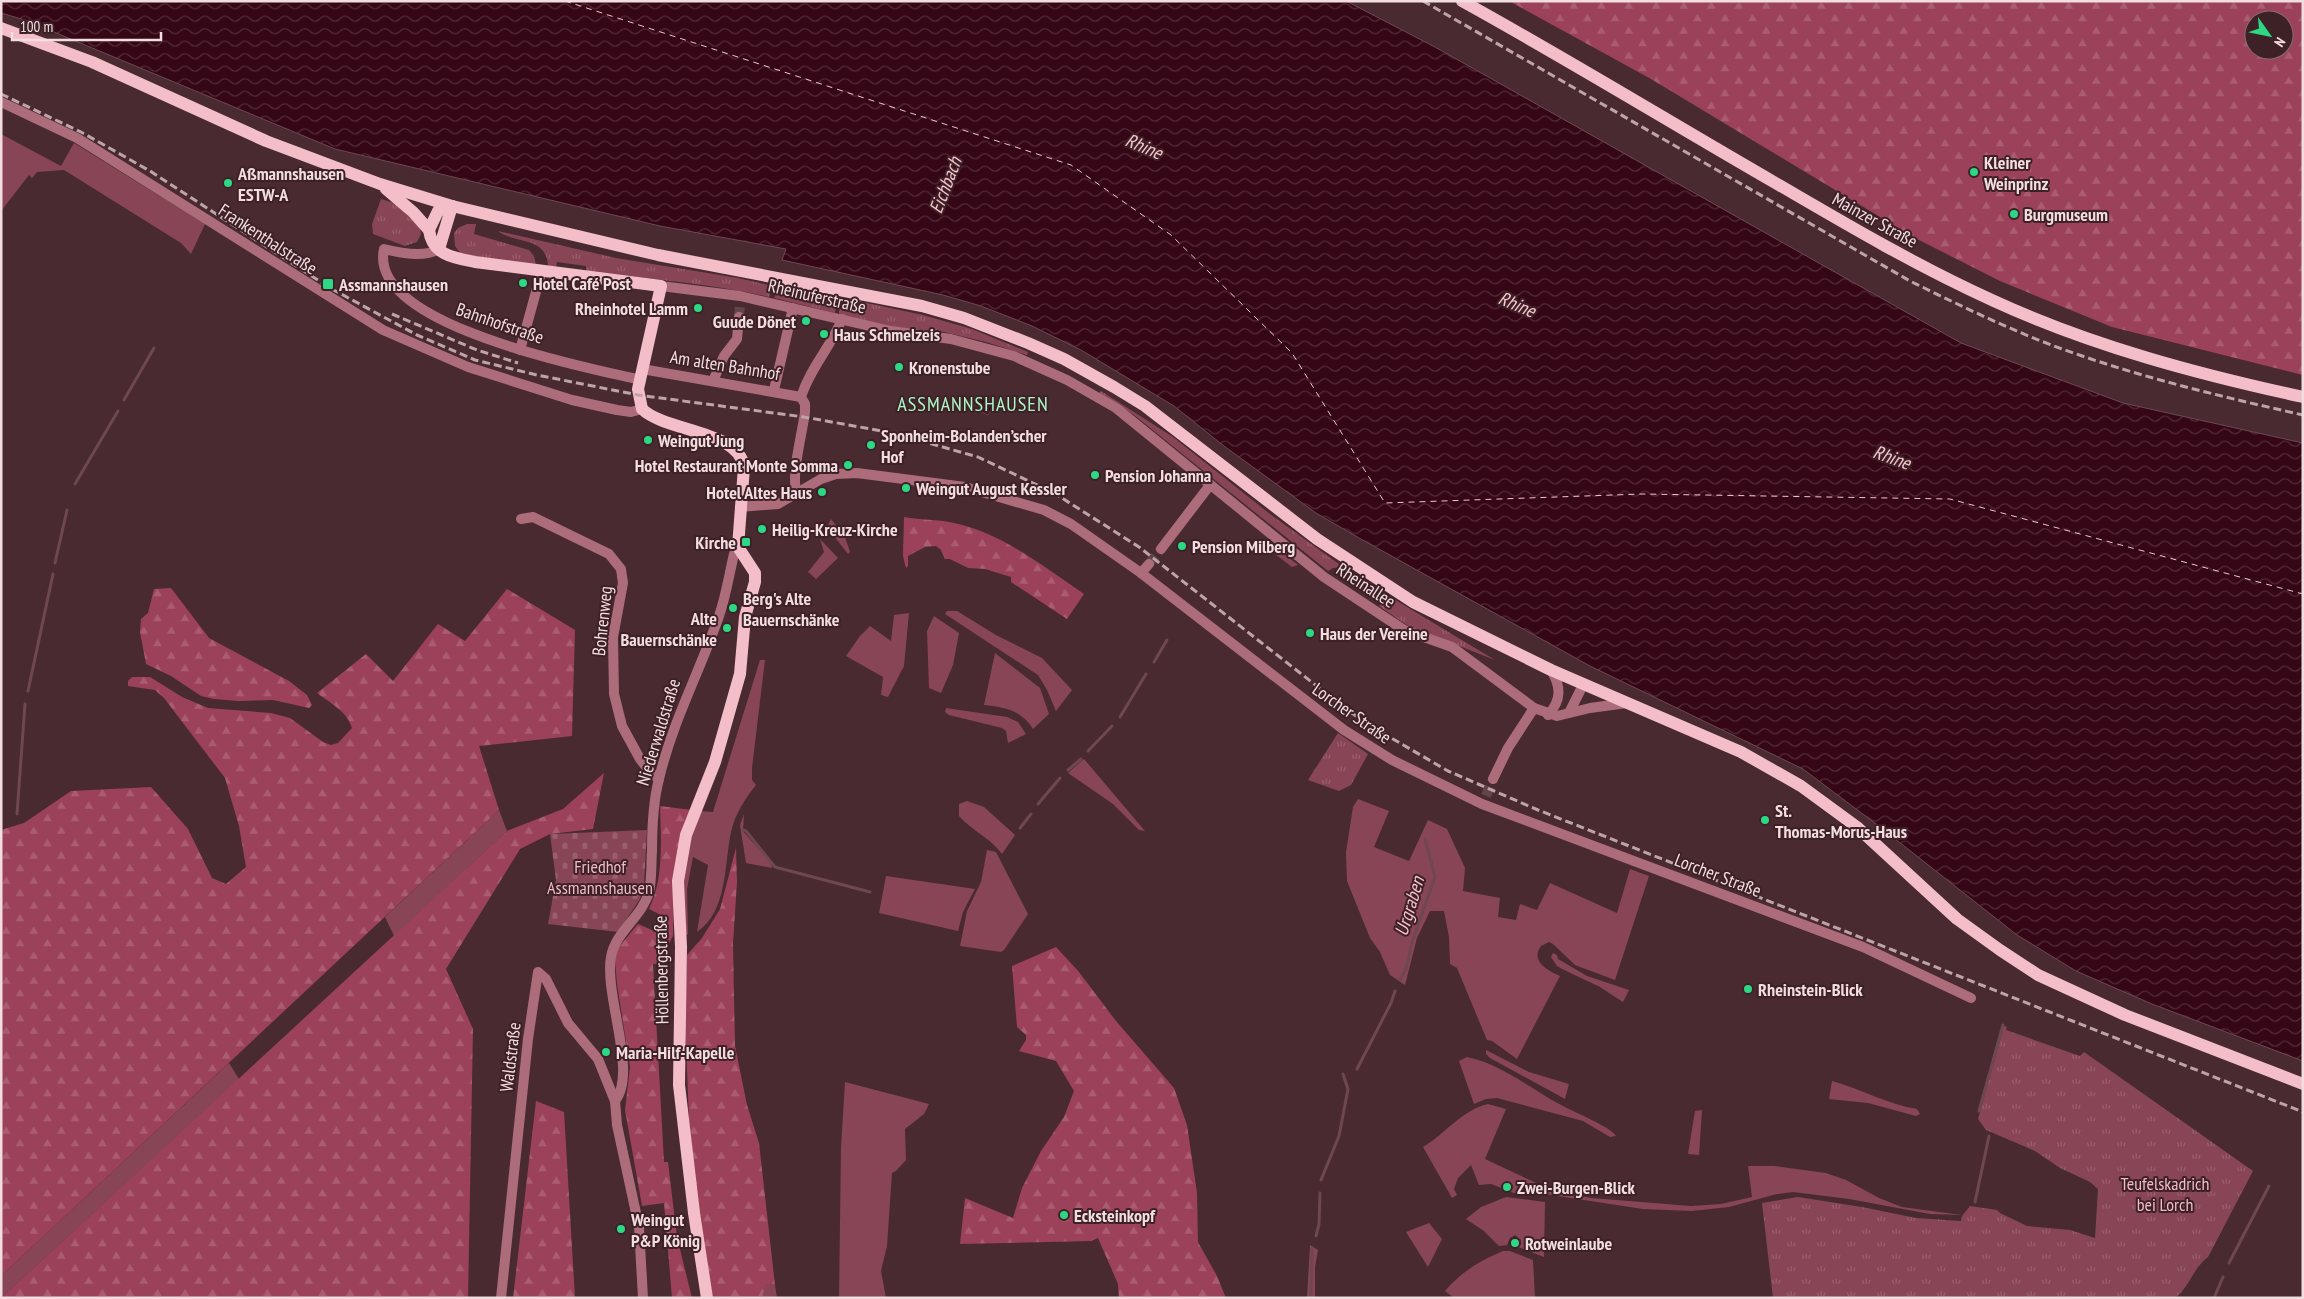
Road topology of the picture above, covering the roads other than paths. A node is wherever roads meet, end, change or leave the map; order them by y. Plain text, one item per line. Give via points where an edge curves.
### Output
1 (1462, 1) edge
2 (1, 28) edge
3 (1, 102) edge
4 (380, 184) junction
5 (452, 206) junction
6 (429, 230) junction
7 (439, 249) junction
8 (542, 270) junction
9 (660, 286) junction
10 (793, 308) junction
11 (739, 317) tunnel mouth
12 (842, 319) junction
13 (520, 350) junction
14 (641, 374) junction
15 (713, 381) junction
16 (774, 390) junction
17 (801, 396) junction
18 (2303, 397) edge
19 (642, 410) junction
20 (1210, 485) junction
21 (797, 493) junction
22 (740, 507) junction
23 (521, 519) dead end
24 (738, 548) junction
25 (1161, 549) tunnel mouth
26 (1149, 564) tunnel mouth
27 (1141, 573) junction
28 (1551, 670) junction
29 (1583, 685) junction
30 (1628, 703) junction
31 (1534, 708) junction
32 (1548, 714) junction
33 (1570, 714) junction
34 (659, 779) junction
35 (1493, 779) tunnel mouth
36 (1971, 998) dead end
37 (2303, 1084) edge
38 (615, 1101) junction
39 (501, 1298) edge
40 (643, 1298) edge
41 (708, 1298) edge

1 - 18 main road, Mainzer Straße via 1859,231 1988,298 2078,335 2146,358
2 - 4 main road via 92,62 252,136
3 - 19 street, Frankenthalstraße via 77,138 383,330 468,367 513,382 617,410
4 - 5 main road
4 - 6 main road via 414,212
5 - 6 main road via 438,211
5 - 7 main road
5 - 28 main road via 658,255 922,306 1028,342 1089,372 1145,406 1317,539 1413,602
6 - 7 main road via 430,238
7 - 8 main road, Rheinuferstraße via 452,258
7 - 13 street, Bahnhofstraße via 419,253 384,249 383,262 395,284 426,311 463,331
8 - 9 main road, Rheinuferstraße
8 - 13 street
9 - 10 street, Rheinuferstraße
9 - 14 main road, Am alten Bahnhof
10 - 12 street, Rheinuferstraße
10 - 16 street
11 - 15 street via 737,339 724,356
12 - 17 street via 809,374
12 - 20 street, Rheinuferstraße via 987,348 1049,372 1116,408
13 - 14 street, Bahnhofstraße via 602,370
14 - 15 street, Am alten Bahnhof
14 - 19 main road, Am alten Bahnhof via 638,395
15 - 16 street, Am alten Bahnhof
16 - 17 street, Am alten Bahnhof
17 - 21 street via 805,412 795,486
19 - 22 main road via 654,418 736,449 744,466
20 - 25 street
20 - 31 street, Rheinallee via 1324,577 1404,630 1452,647
21 - 22 street, Lorcher Straße via 778,504
21 - 27 street, Lorcher Straße via 836,474 857,473 965,487 1044,510 1071,524
22 - 24 main road
23 - 34 street, Bohrenweg via 533,517 609,554 621,569 624,582 613,637 614,694 622,726 640,759
24 - 34 street, Niederwaldstraße via 718,618 690,686
24 - 41 main road, Höllenbergstraße via 755,573 744,625 739,679 715,762 686,834 678,880 680,1085 694,1214
26 - 27 street
27 - 36 street, Lorcher Straße via 1344,730 1392,760 1484,800 1863,947
28 - 29 main road
28 - 32 street via 1560,690 1556,705
29 - 30 main road
29 - 33 street
30 - 33 street, Rheinallee
30 - 37 main road via 1740,752 1816,796 1857,827 1957,919 2038,975 2125,1015
31 - 32 street, Rheinallee
31 - 35 street via 1508,748
32 - 33 street, Rheinallee
34 - 38 street, Niederwaldstraße via 649,892 615,946 610,960 611,991 623,1066 621,1091
38 - 39 street, Waldstraße via 598,1059 568,1024 546,979 538,972
38 - 40 street via 638,1227

